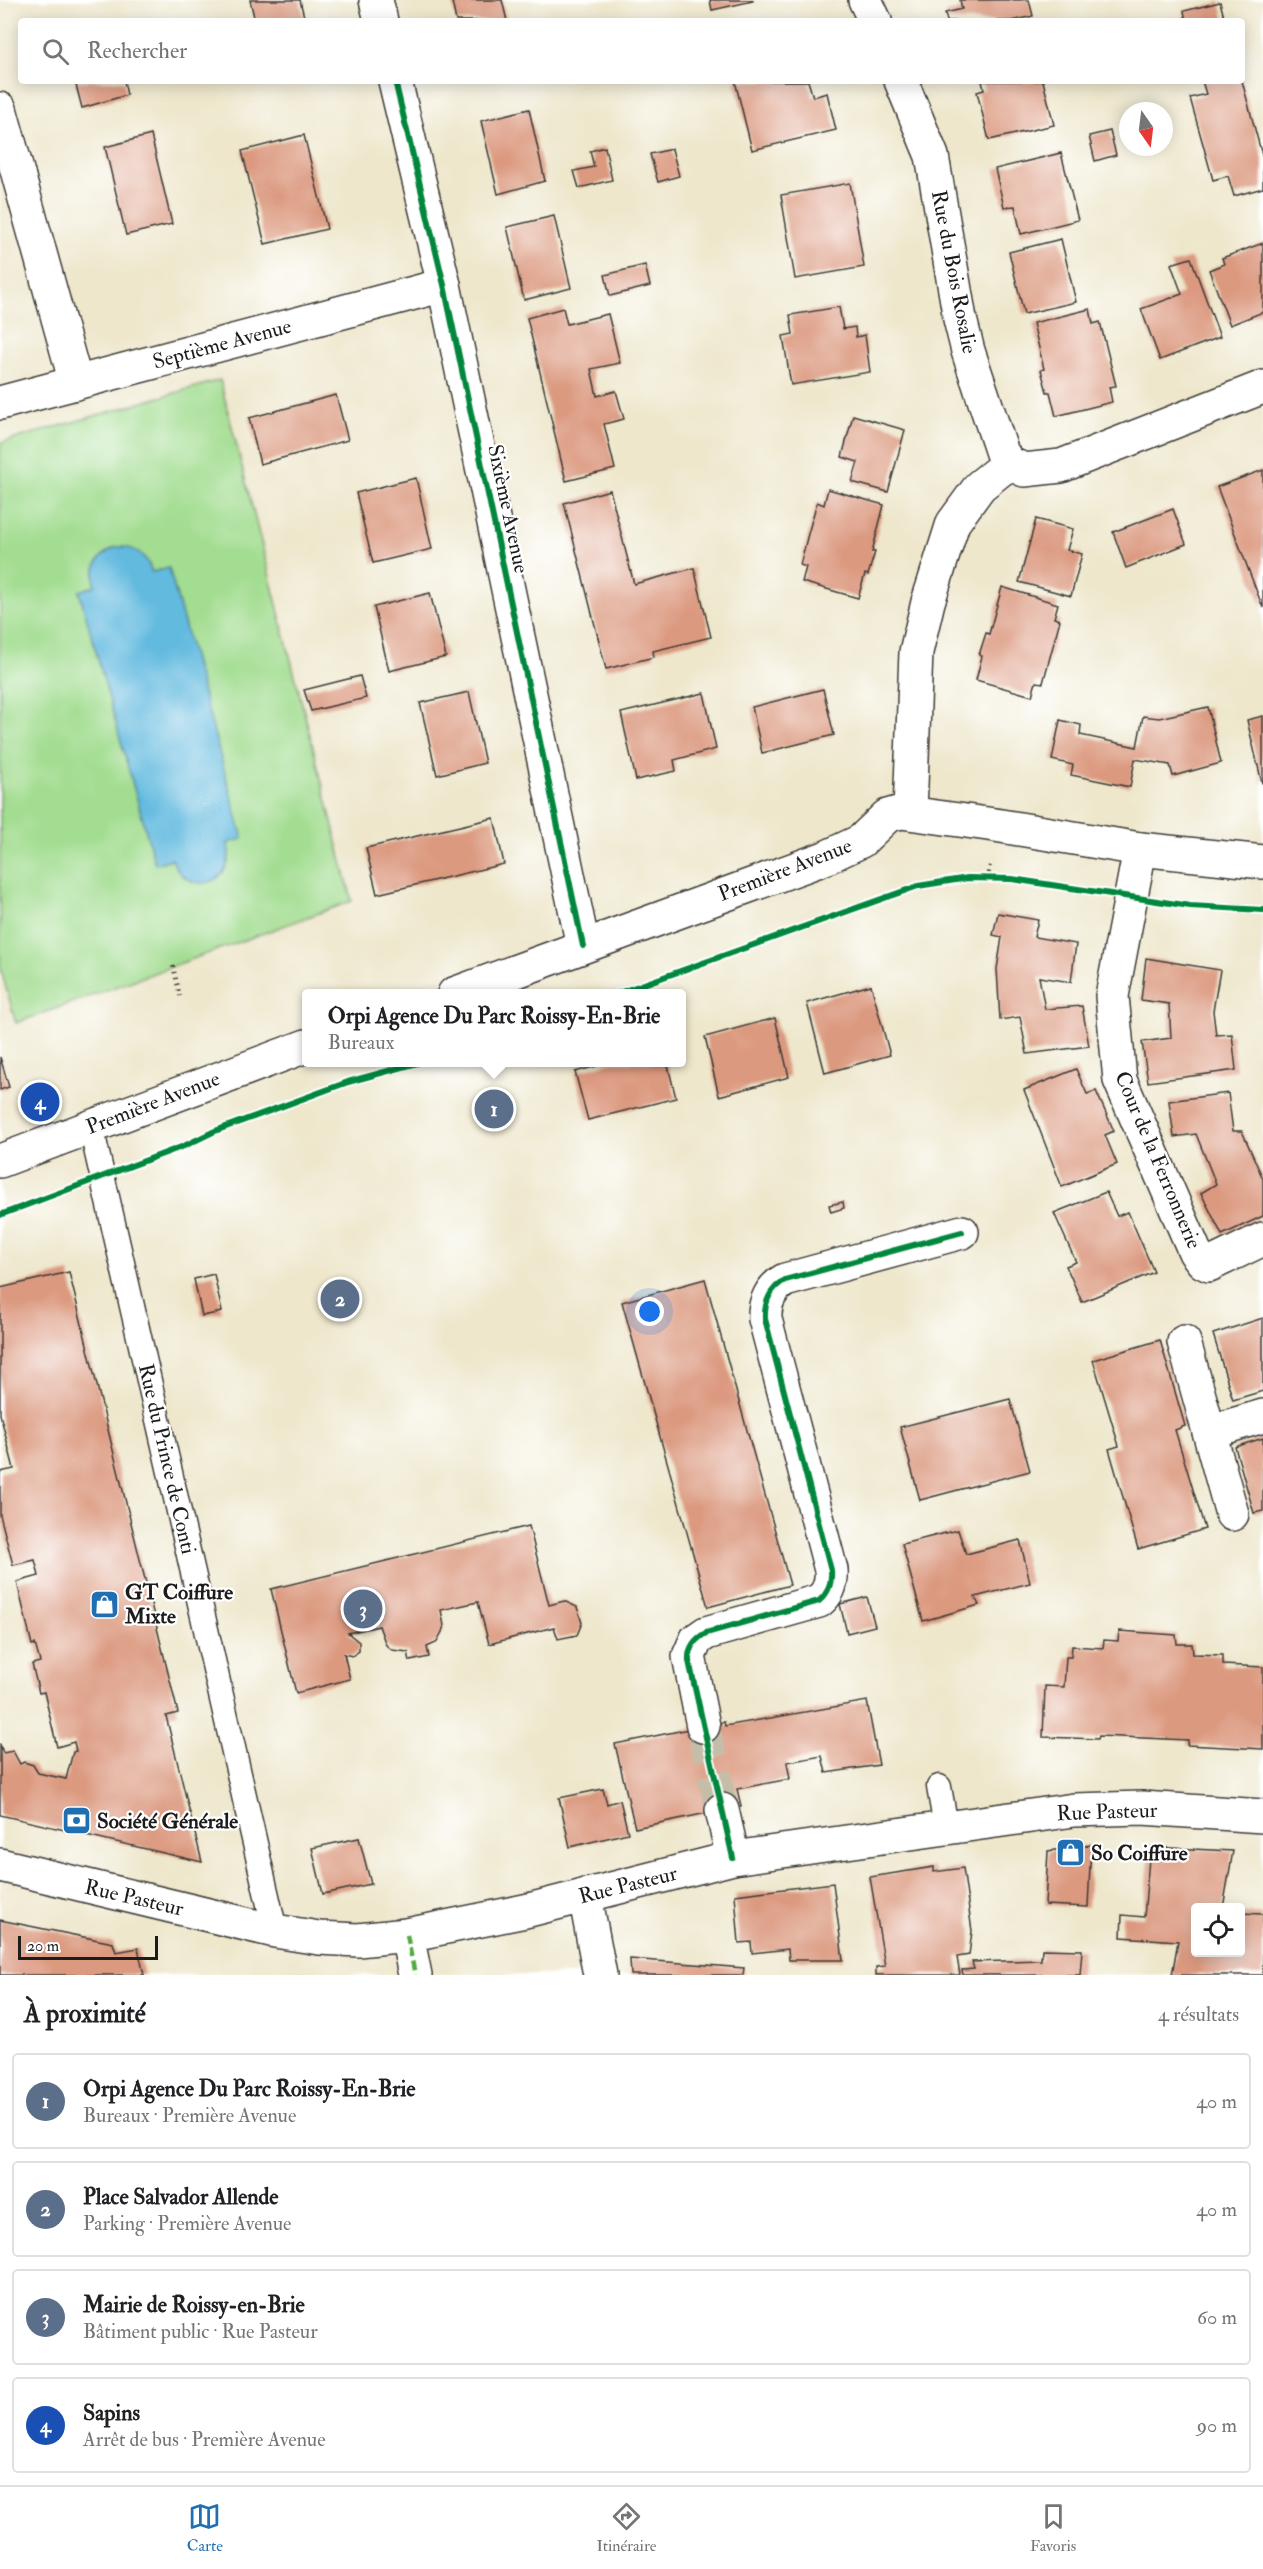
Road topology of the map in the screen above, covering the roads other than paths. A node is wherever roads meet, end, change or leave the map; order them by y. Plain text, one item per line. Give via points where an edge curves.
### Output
1 (376, 0) edge
2 (866, 0) edge
3 (380, 18) edge
4 (874, 18) edge
5 (397, 84) edge
6 (902, 84) edge
7 (0, 109) edge
8 (444, 285) junction
9 (76, 383) junction
10 (1263, 387) edge
11 (0, 403) edge
12 (1009, 463) junction
13 (910, 813) junction
14 (1140, 849) junction
15 (1263, 862) edge
16 (584, 946) junction
17 (465, 989) edge
18 (302, 1048) edge
19 (92, 1127) junction
20 (0, 1161) edge
21 (962, 1232) dead end
22 (1263, 1239) edge
23 (1184, 1342) dead end
24 (1263, 1416) edge
25 (1209, 1432) junction
26 (1232, 1514) dead end
27 (704, 1726) tunnel mouth
28 (939, 1787) dead end
29 (722, 1810) tunnel mouth
30 (1263, 1816) edge
31 (946, 1827) junction
32 (733, 1858) junction
33 (0, 1865) edge
34 (585, 1895) junction
35 (275, 1931) junction
36 (407, 1935) junction
37 (416, 1975) edge
38 (600, 1975) edge

1 - 3 street
2 - 4 street
5 - 8 street, Sixième Avenue
6 - 12 street, Rue du Bois Rosalie via 932,156 968,351 1002,453
7 - 9 street
8 - 9 street, Septième Avenue
8 - 16 street, Sixième Avenue
9 - 11 street, Septième Avenue
10 - 12 street via 1061,466 1024,470
12 - 13 street via 980,486 953,523 925,612 915,663
13 - 14 street, Première Avenue
13 - 16 street, Première Avenue via 887,816 861,841 834,854
14 - 15 street, Première Avenue
14 - 22 street, Cour de la Ferronnerie via 1112,996 1119,1080 1203,1262 1209,1264
16 - 17 street, Première Avenue
18 - 19 street, Première Avenue
19 - 20 street, Première Avenue
19 - 35 lane, Rue du Prince de Conti
21 - 27 street via 785,1280 767,1301 765,1319 831,1581 819,1601 706,1633 696,1640 689,1656
23 - 25 street
24 - 25 street
25 - 26 street
28 - 31 lane
29 - 32 street
30 - 31 street, Rue Pasteur via 1142,1808 1074,1810
31 - 32 street, Rue Pasteur
32 - 34 street, Rue Pasteur
33 - 35 street, Rue Pasteur
34 - 36 street, Rue Pasteur
34 - 38 street
35 - 36 street, Rue Pasteur via 358,1940
36 - 37 street

